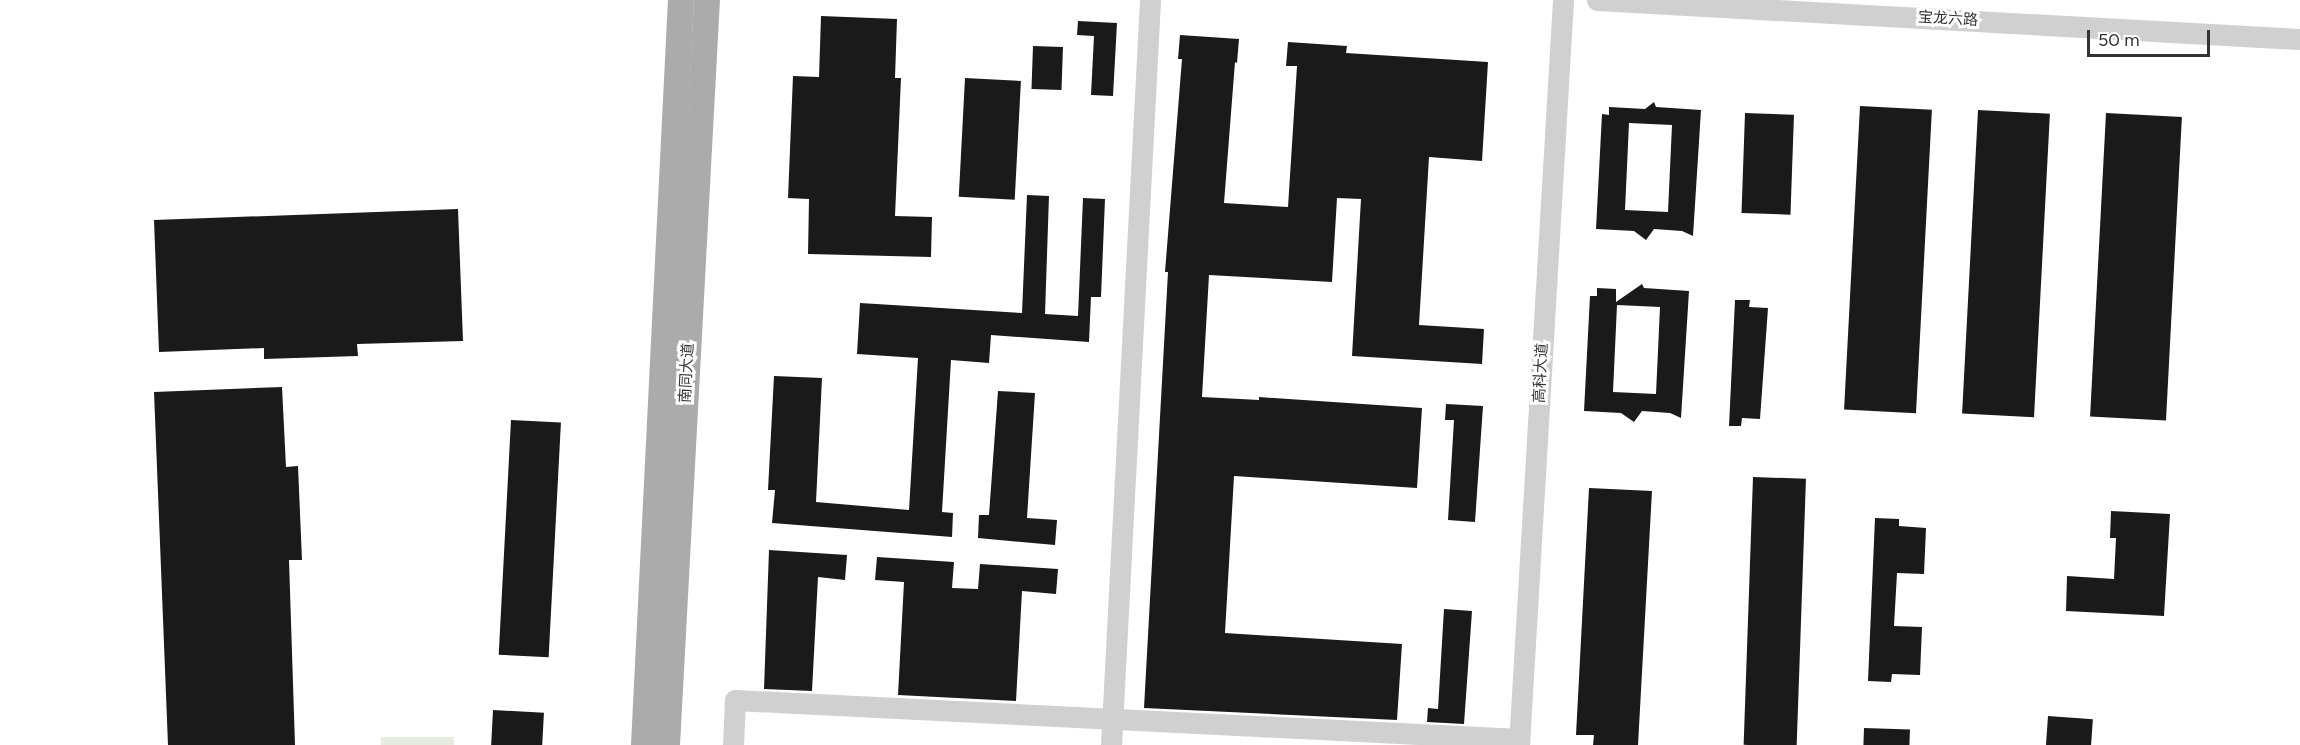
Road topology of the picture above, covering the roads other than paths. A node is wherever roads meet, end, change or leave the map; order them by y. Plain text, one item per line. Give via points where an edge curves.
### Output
1 (681, 0) edge
2 (707, 0) edge
3 (1150, 0) edge
4 (1563, 0) edge
5 (1597, 0) edge
6 (2300, 39) edge
7 (1112, 721) junction
8 (1519, 742) edge
9 (644, 745) edge
10 (667, 745) edge
11 (733, 745) edge
12 (1111, 745) edge

1 - 9 main road, 南同大道
2 - 10 main road, 南同大道
3 - 7 street
4 - 8 street, 高科大道
5 - 6 street, 宝龙六路
7 - 8 street
7 - 11 street via 735,700
7 - 12 street

